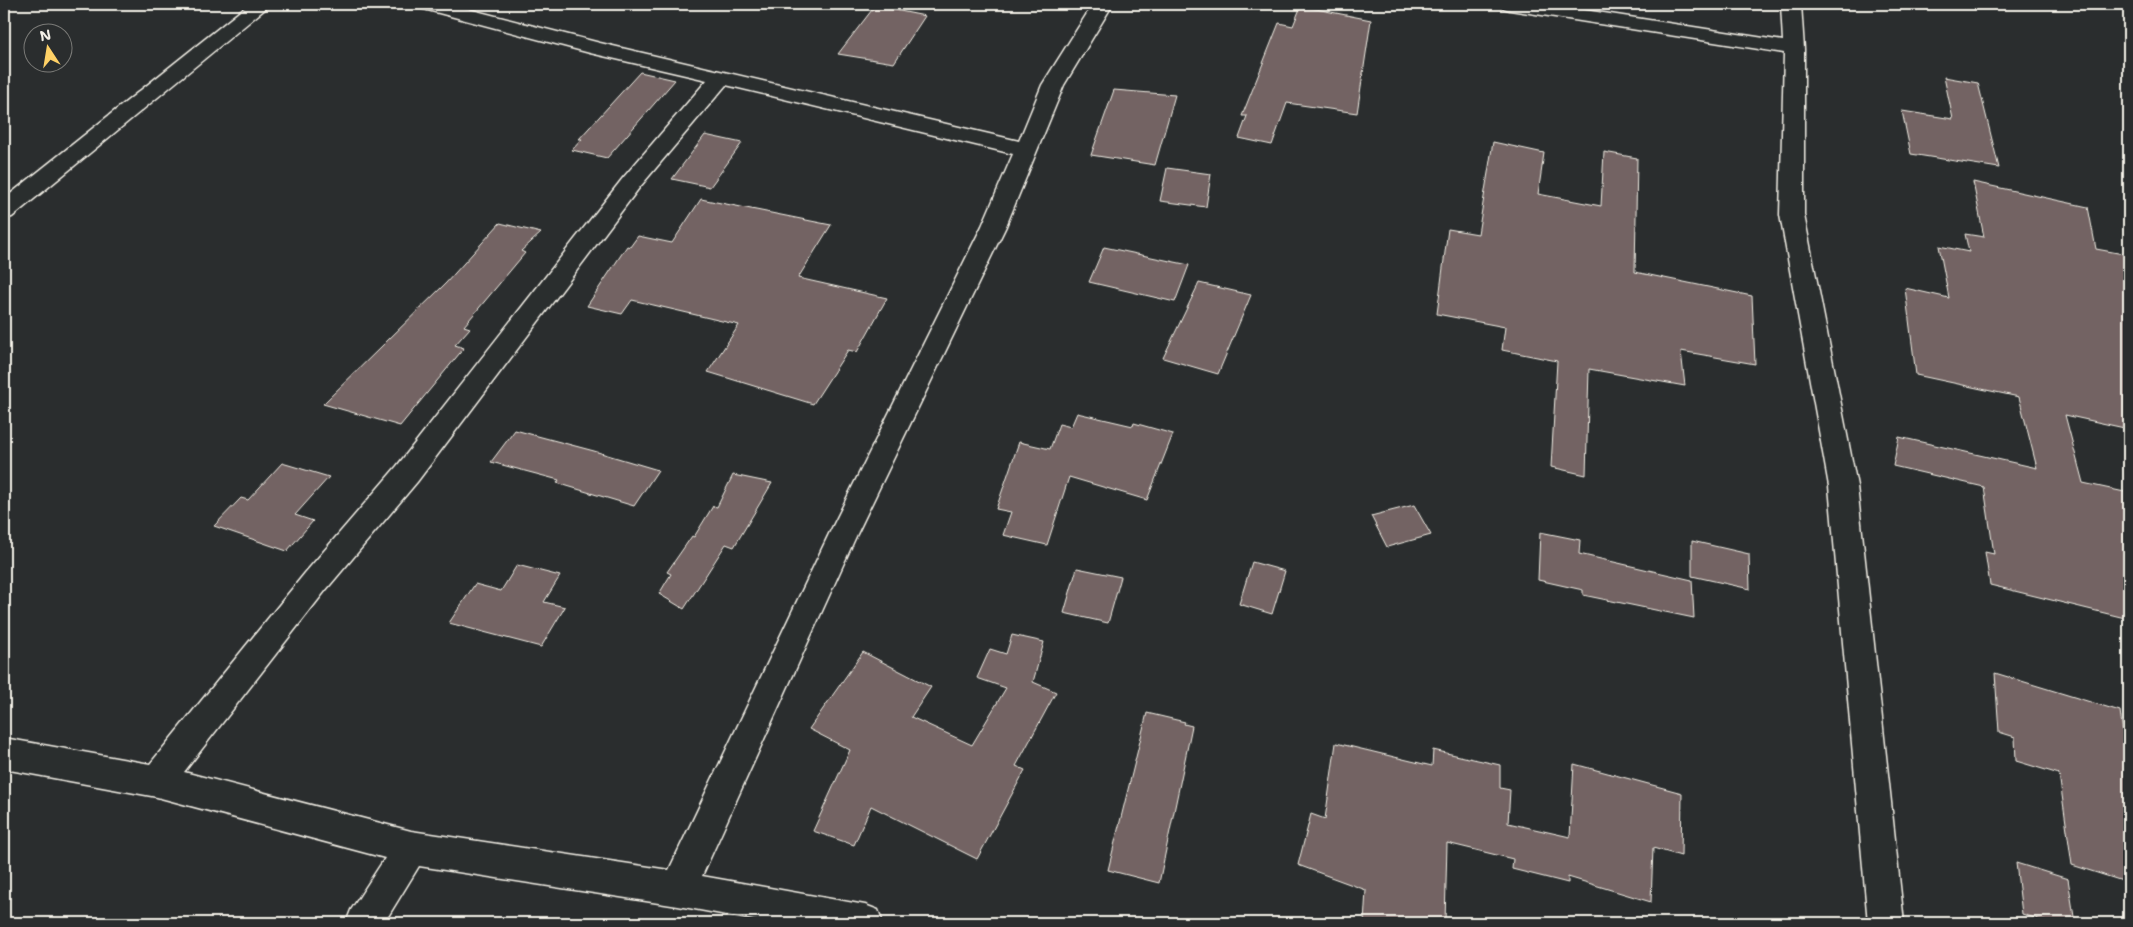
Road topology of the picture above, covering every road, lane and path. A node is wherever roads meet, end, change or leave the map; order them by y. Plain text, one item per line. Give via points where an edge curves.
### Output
1 (261, 4) edge
2 (426, 4) edge
3 (1103, 4) edge
4 (1510, 4) edge
5 (1791, 4) edge
6 (1794, 49) junction
7 (721, 77) junction
8 (1026, 150) junction
9 (4, 211) edge
10 (4, 754) edge
11 (158, 781) junction
12 (411, 848) junction
13 (678, 888) junction
14 (364, 923) edge
15 (865, 923) edge
16 (1886, 923) edge

1 - 9 main road
2 - 7 main road via 597,49
3 - 8 main road via 1053,85
4 - 6 main road
5 - 6 main road
6 - 16 main road via 1792,215 1843,486
7 - 8 main road
7 - 11 main road via 631,183 407,474 315,582
8 - 13 main road via 994,226 843,534
10 - 11 main road
11 - 12 main road
12 - 13 main road
12 - 14 main road
13 - 15 main road

